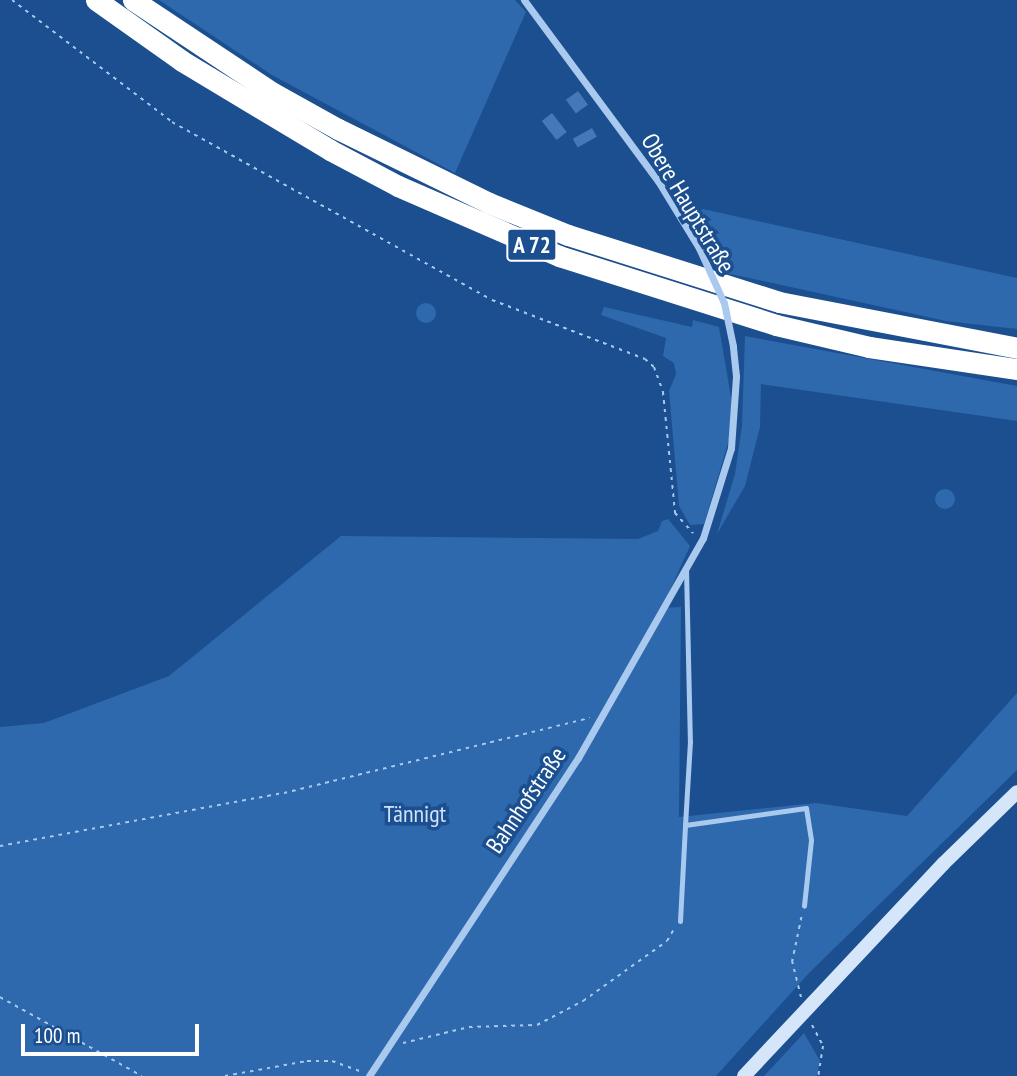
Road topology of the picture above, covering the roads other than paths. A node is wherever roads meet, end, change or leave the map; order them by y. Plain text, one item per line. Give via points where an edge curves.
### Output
1 (96, 0) edge
2 (133, 0) edge
3 (524, 0) edge
4 (1017, 348) edge
5 (1017, 369) edge
6 (704, 538) joint
7 (686, 566) junction
8 (1017, 792) edge
9 (685, 825) junction
10 (804, 905) road end
11 (680, 921) road end
12 (367, 1076) edge
13 (744, 1076) edge

1 - 5 highway, A 72 via 182,61 330,150 398,187 559,256 776,325 869,347
2 - 4 highway, A 72 via 273,93 338,129 489,203 568,235 779,302
3 - 6 street, Obere Hauptstraße, bridge via 658,181 699,248 724,303 736,376 731,449
6 - 7 street, Bahnhofstraße
7 - 9 lane via 690,741
7 - 12 street, Bahnhofstraße via 605,714
8 - 13 main road via 943,863
9 - 10 lane via 806,808 811,840
9 - 11 lane

